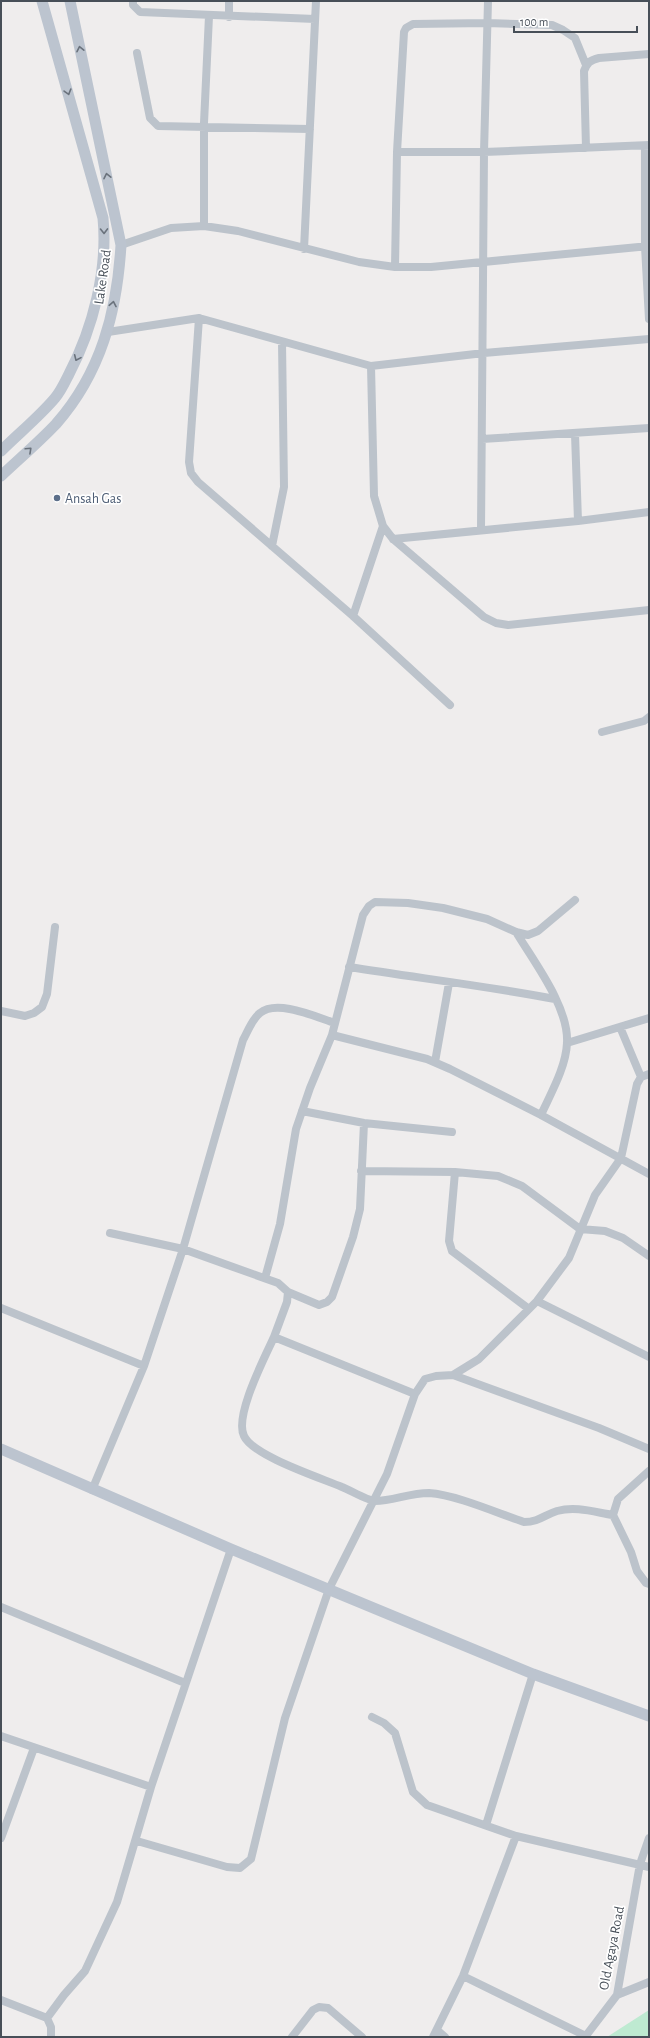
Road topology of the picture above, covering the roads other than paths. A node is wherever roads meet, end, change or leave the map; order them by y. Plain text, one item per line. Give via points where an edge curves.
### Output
1 (42, 1) edge
2 (70, 1) edge
3 (133, 1) edge
4 (229, 1) edge
5 (316, 1) edge
6 (488, 1) edge
7 (209, 16) junction
8 (229, 16) junction
9 (315, 19) junction
10 (487, 23) junction
11 (137, 53) dead end
12 (649, 54) edge
13 (586, 65) junction
14 (204, 127) junction
15 (310, 129) junction
16 (647, 146) edge
17 (586, 148) junction
18 (398, 152) junction
19 (484, 152) junction
20 (204, 226) junction
21 (121, 245) junction
22 (647, 247) edge
23 (304, 249) junction
24 (484, 262) junction
25 (394, 267) junction
26 (199, 318) junction
27 (649, 320) edge
28 (108, 332) junction
29 (649, 339) edge
30 (282, 342) junction
31 (484, 353) junction
32 (371, 366) junction
33 (649, 428) edge
34 (575, 434) junction
35 (482, 439) junction
36 (1, 451) edge
37 (1, 476) edge
38 (649, 512) edge
39 (578, 521) junction
40 (383, 526) junction
41 (481, 530) junction
42 (393, 539) junction
43 (272, 546) junction
44 (649, 610) edge
45 (353, 616) junction
46 (450, 705) dead end
47 (649, 717) edge
48 (602, 732) dead end
49 (575, 900) dead end
50 (55, 927) dead end
51 (516, 932) junction
52 (349, 967) junction
53 (449, 983) junction
54 (555, 999) junction
55 (1, 1011) edge
56 (649, 1018) edge
57 (335, 1023) junction
58 (620, 1027) junction
59 (332, 1035) junction
60 (567, 1043) junction
61 (434, 1062) junction
62 (649, 1074) edge
63 (641, 1077) junction
64 (302, 1111) junction
65 (540, 1115) junction
66 (364, 1123) junction
67 (452, 1132) dead end
68 (622, 1158) junction
69 (361, 1171) junction
70 (455, 1172) junction
71 (649, 1174) edge
72 (580, 1229) junction
73 (110, 1233) dead end
74 (183, 1249) junction
75 (649, 1256) edge
76 (265, 1278) junction
77 (288, 1292) junction
78 (537, 1301) junction
79 (1, 1308) edge
80 (529, 1309) junction
81 (274, 1337) junction
82 (649, 1357) edge
83 (144, 1366) junction
84 (453, 1375) junction
85 (415, 1394) junction
86 (1, 1449) edge
87 (649, 1449) edge
88 (649, 1471) edge
89 (92, 1490) junction
90 (374, 1501) junction
91 (613, 1515) junction
92 (231, 1550) junction
93 (649, 1584) edge
94 (329, 1589) junction
95 (1, 1607) edge
96 (533, 1674) junction
97 (186, 1683) junction
98 (649, 1716) edge
99 (372, 1717) dead end
100 (1, 1736) edge
101 (34, 1748) junction
102 (151, 1787) junction
103 (486, 1825) junction
104 (516, 1836) junction
105 (1, 1838) edge
106 (649, 1838) edge
107 (137, 1841) junction
108 (640, 1864) junction
109 (649, 1867) edge
110 (463, 1976) junction
111 (649, 1982) edge
112 (617, 1995) junction
113 (1, 2000) edge
114 (47, 2018) junction
115 (435, 2034) edge
116 (585, 2036) edge
117 (51, 2037) edge
118 (292, 2037) edge
119 (362, 2037) edge
120 (445, 2037) edge

1 -> 36 main road, Lake Road via 103,218 105,233 92,318 63,386 44,411
21 -> 2 main road, Lake Road
3 - 7 street via 133,5 140,12
4 - 8 street
5 - 9 street
6 - 10 street
7 - 8 street
7 - 14 street
8 - 9 street
9 - 15 street
10 - 13 street via 552,25 575,38
10 - 18 street via 413,24 406,28
10 - 19 street
11 - 14 street via 152,122 158,126
12 - 13 street via 598,58
13 - 17 street
14 - 15 street
14 - 20 street
15 - 23 street
16 - 17 street
16 - 22 street
17 - 19 street
18 - 19 street
18 - 25 street
19 - 24 street
20 - 21 street via 171,228
20 - 23 street via 238,231
28 -> 21 main road, Lake Road via 120,272
22 - 24 street
22 - 27 street
23 - 25 street
24 - 25 street via 431,267
24 - 31 street
26 - 28 street
26 - 30 street
26 - 43 street via 189,462 191,474
37 -> 28 main road, Lake Road via 56,422 94,369
29 - 31 street
30 - 32 street
30 - 43 street via 284,487
31 - 32 street
31 - 35 street
32 - 40 street via 374,496
33 - 34 street
34 - 35 street
34 - 39 street
35 - 41 street
38 - 39 street
39 - 41 street
40 - 42 street
40 - 45 street
41 - 42 street
42 - 44 street via 484,617 496,623 508,625
43 - 45 street
45 - 46 street
47 - 48 street
49 - 51 street via 538,932 528,935
50 - 55 street via 47,994 42,1007 25,1016
51 - 52 street via 487,919 443,908 375,902 368,906 363,915
51 - 54 street
52 - 53 street
52 - 57 street
53 - 54 street via 510,990
53 - 61 street
54 - 60 street via 566,1026
56 - 58 street
57 - 59 street
57 - 74 street via 289,1009 273,1007 260,1013 251,1024 243,1040
58 - 60 street
58 - 63 street
59 - 61 street
59 - 64 street
60 - 65 street via 556,1084
61 - 65 street
62 - 63 street
63 - 68 street via 637,1084
64 - 66 street
64 - 76 street via 291,1153 280,1224
65 - 68 street
66 - 67 street
66 - 69 street
68 - 71 street
68 - 72 street via 595,1195
69 - 70 street
69 - 77 street via 360,1209 332,1297 319,1305
70 - 72 street via 498,1176 522,1186
70 - 80 street via 449,1241 452,1251
72 - 75 street via 604,1231 623,1238
72 - 78 street via 569,1258
73 - 74 street
74 - 76 street
74 - 83 street
76 - 77 street via 278,1283
77 - 81 street
78 - 80 street
78 - 82 street
79 - 83 street
80 - 84 street via 479,1359
81 - 85 street
81 - 90 street via 251,1388 242,1426 244,1437 253,1447 289,1466
83 - 89 street
84 - 85 street via 425,1379
84 - 87 street
85 - 90 street via 387,1474
86 - 89 main road
88 - 91 street via 618,1499
89 - 92 main road
90 - 91 street via 430,1493 524,1522 535,1522 555,1512 572,1508
90 - 94 street
91 - 93 street via 637,1571
92 - 94 main road
92 - 97 street
94 - 96 main road
94 - 107 street via 285,1718 251,1859 240,1868 227,1867
95 - 97 street
96 - 98 main road
96 - 103 street
97 - 102 street
99 - 103 street via 395,1733 413,1792 427,1805
100 - 101 street
101 - 102 street
101 - 105 street
102 - 107 street
103 - 104 street
104 - 108 street
104 - 110 street
106 - 108 street, Old Agaya Road
107 - 114 street via 117,1902 99,1945 85,1971
108 - 109 street
108 - 112 street, Old Agaya Road
110 - 115 street
110 - 116 street
111 - 112 street
112 - 116 street, Old Agaya Road
113 - 114 street
114 - 117 street via 51,2027
115 - 120 street
118 - 119 street via 313,2010 319,2007 328,2008

